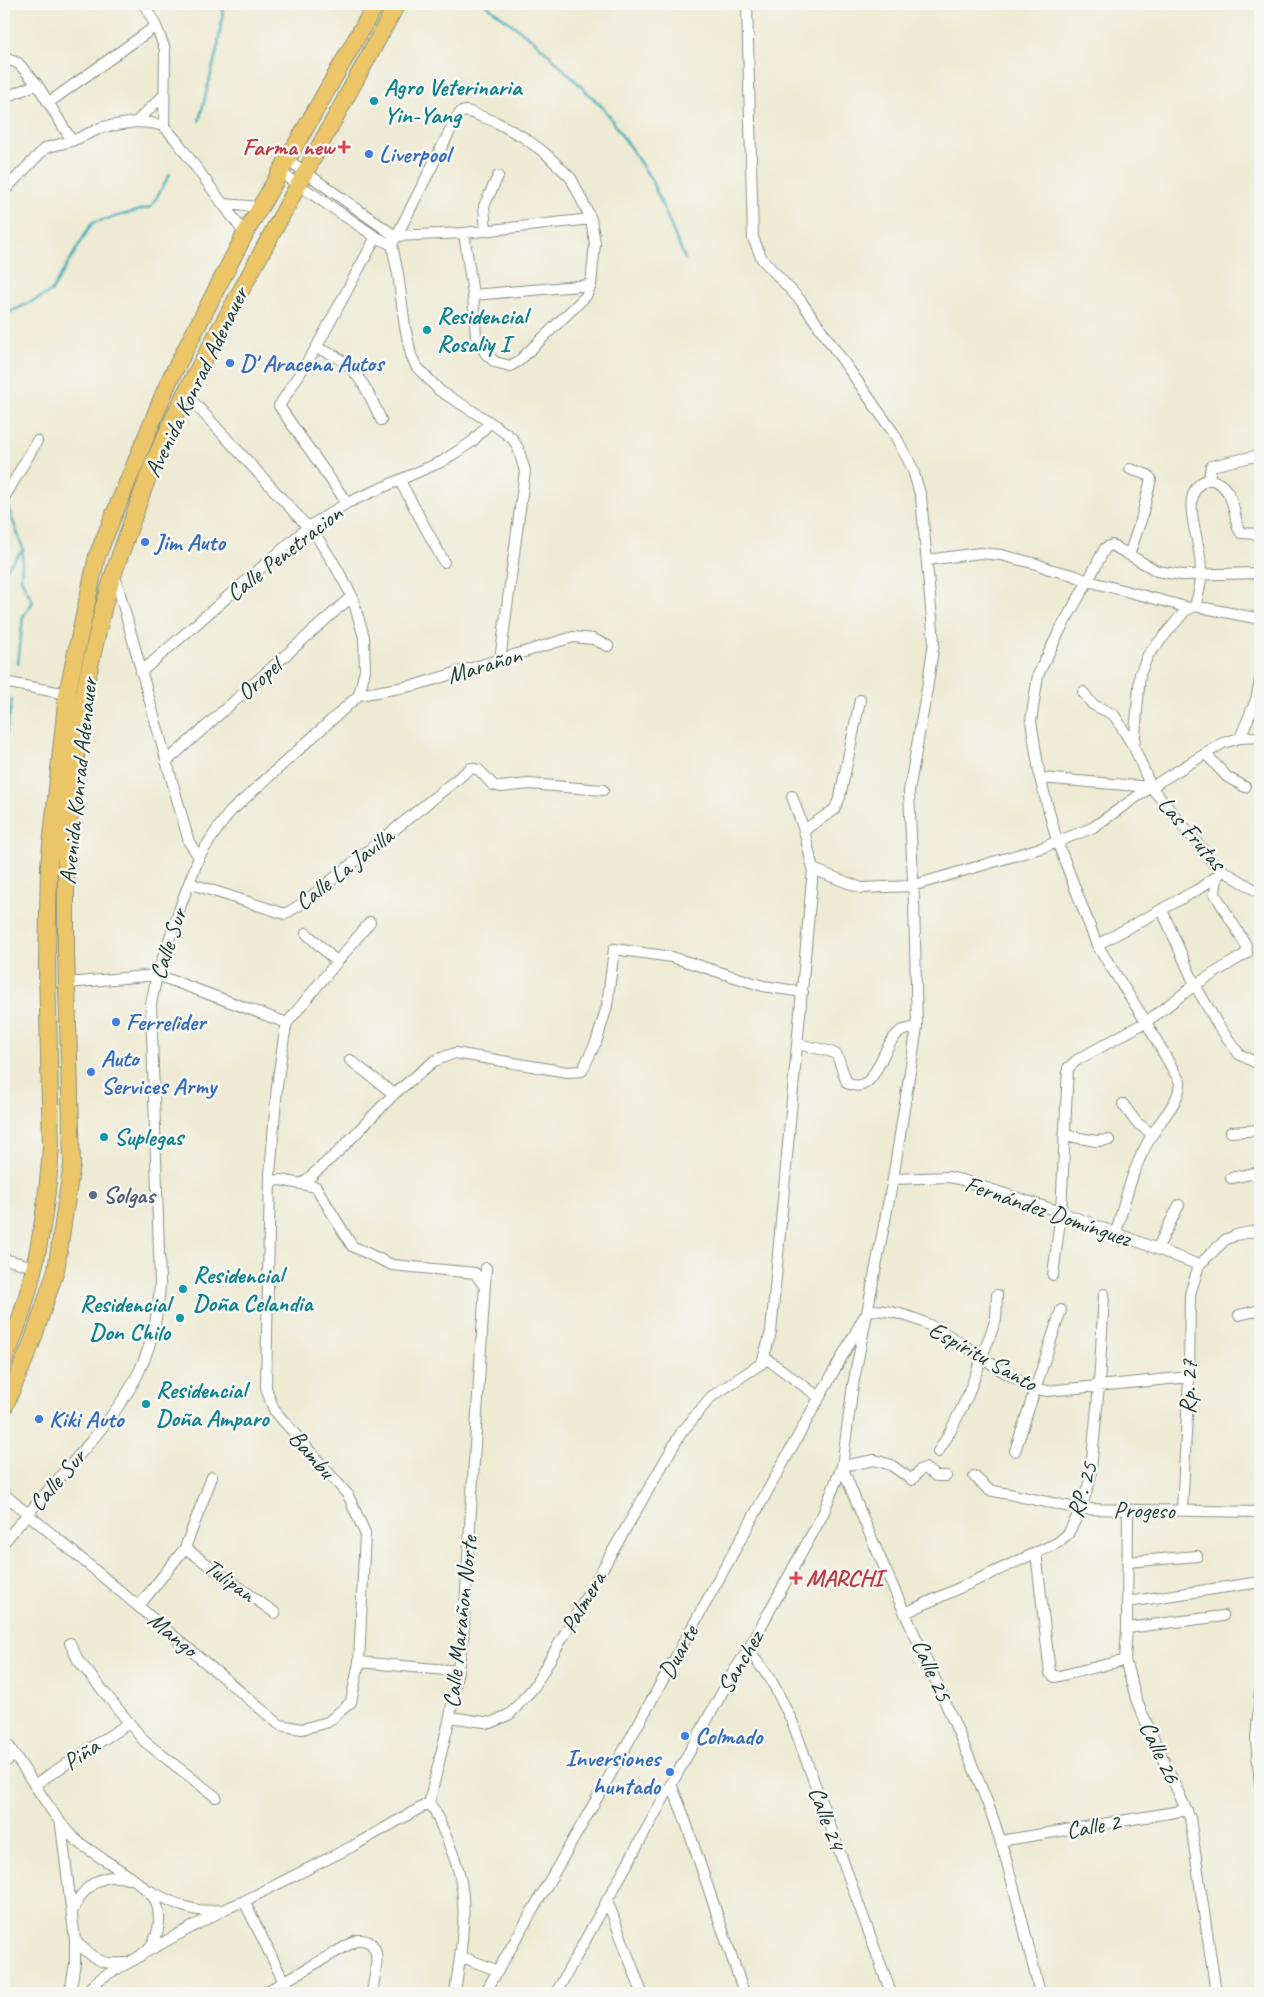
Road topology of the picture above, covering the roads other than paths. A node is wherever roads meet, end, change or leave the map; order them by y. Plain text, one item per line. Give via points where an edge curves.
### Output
1 (144, 4) edge
2 (376, 4) edge
3 (397, 4) edge
4 (747, 4) edge
5 (156, 26) junction
6 (4, 58) edge
7 (37, 84) junction
8 (164, 95) junction
9 (4, 98) edge
10 (48, 103) junction
11 (136, 122) junction
12 (164, 126) junction
13 (72, 141) junction
14 (284, 167) junction
15 (498, 176) dead end
16 (302, 178) junction
17 (4, 191) edge
18 (224, 204) junction
19 (260, 207) junction
20 (591, 219) junction
21 (486, 231) junction
22 (464, 233) junction
23 (245, 234) junction
24 (376, 237) junction
25 (394, 241) junction
26 (591, 285) junction
27 (473, 295) junction
28 (316, 348) junction
29 (185, 393) junction
30 (381, 420) dead end
31 (490, 422) junction
32 (38, 441) dead end
33 (1260, 455) edge
34 (1130, 469) dead end
35 (1209, 479) junction
36 (400, 481) junction
37 (4, 498) edge
38 (346, 503) junction
39 (308, 528) junction
40 (1260, 534) edge
41 (1128, 555) junction
42 (927, 560) junction
43 (444, 562) dead end
44 (114, 572) junction
45 (1260, 573) edge
46 (1201, 575) junction
47 (1088, 581) junction
48 (352, 596) junction
49 (1193, 607) junction
50 (1260, 619) edge
51 (608, 646) dead end
52 (500, 660) junction
53 (141, 672) junction
54 (1260, 680) edge
55 (4, 682) edge
56 (1083, 692) dead end
57 (67, 694) junction
58 (359, 695) junction
59 (860, 700) dead end
60 (1260, 737) edge
61 (1240, 738) junction
62 (1134, 747) junction
63 (1206, 754) junction
64 (166, 762) junction
65 (1040, 778) junction
66 (1151, 787) junction
67 (1245, 787) dead end
68 (603, 790) dead end
69 (792, 796) dead end
70 (804, 830) junction
71 (1057, 841) junction
72 (199, 857) junction
73 (813, 869) junction
74 (1220, 874) junction
75 (189, 883) junction
76 (912, 886) junction
77 (1260, 893) edge
78 (1162, 910) junction
79 (370, 922) dead end
80 (306, 933) dead end
81 (1097, 945) junction
82 (336, 962) junction
83 (157, 975) junction
84 (68, 983) junction
85 (1196, 985) junction
86 (803, 992) junction
87 (1146, 1022) junction
88 (287, 1023) junction
89 (917, 1027) junction
90 (798, 1044) junction
91 (350, 1060) dead end
92 (1260, 1065) edge
93 (394, 1094) junction
94 (1123, 1104) dead end
95 (1260, 1130) edge
96 (1232, 1132) dead end
97 (1152, 1134) junction
98 (1064, 1135) junction
99 (1109, 1140) dead end
100 (51, 1148) junction
101 (73, 1148) junction
102 (1260, 1172) edge
103 (893, 1178) junction
104 (1231, 1178) dead end
105 (270, 1180) junction
106 (302, 1184) junction
107 (1179, 1205) dead end
108 (1061, 1212) junction
109 (1260, 1230) edge
110 (1116, 1233) junction
111 (1158, 1249) junction
112 (4, 1259) edge
113 (1199, 1265) junction
114 (36, 1267) junction
115 (486, 1268) dead end
116 (1053, 1275) dead end
117 (485, 1288) junction
118 (1104, 1294) dead end
119 (997, 1295) dead end
120 (868, 1310) junction
121 (1061, 1310) dead end
122 (1260, 1310) edge
123 (1238, 1315) dead end
124 (764, 1357) junction
125 (982, 1357) junction
126 (4, 1361) edge
127 (1189, 1377) junction
128 (1099, 1386) junction
129 (1036, 1388) junction
130 (819, 1397) junction
131 (4, 1408) edge
132 (1016, 1451) dead end
133 (938, 1452) dead end
134 (842, 1466) junction
135 (946, 1476) dead end
136 (974, 1476) dead end
137 (212, 1477) dead end
138 (4, 1494) edge
139 (1081, 1509) junction
140 (1128, 1510) junction
141 (1182, 1510) junction
142 (1260, 1512) edge
143 (28, 1514) junction
144 (4, 1542) edge
145 (185, 1548) junction
146 (1036, 1552) junction
147 (1197, 1556) dead end
148 (1127, 1562) junction
149 (1260, 1582) edge
150 (1127, 1602) junction
151 (139, 1606) junction
152 (275, 1613) dead end
153 (905, 1613) junction
154 (1224, 1616) dead end
155 (1127, 1628) junction
156 (70, 1643) dead end
157 (748, 1650) junction
158 (1124, 1660) junction
159 (358, 1662) junction
160 (458, 1671) junction
161 (1260, 1692) edge
162 (450, 1717) junction
163 (328, 1722) joint
164 (129, 1723) junction
165 (4, 1739) edge
166 (14, 1755) junction
167 (4, 1763) edge
168 (671, 1784) junction
169 (1260, 1784) edge
170 (34, 1785) junction
171 (216, 1798) dead end
172 (428, 1803) junction
173 (1186, 1810) junction
174 (61, 1825) junction
175 (1000, 1841) junction
176 (134, 1880) junction
177 (147, 1889) junction
178 (607, 1900) junction
179 (244, 1901) junction
180 (224, 1909) junction
181 (71, 1914) junction
182 (75, 1940) junction
183 (146, 1952) junction
184 (460, 1956) junction
185 (130, 1962) junction
186 (498, 1971) junction
187 (284, 1982) junction
188 (70, 1993) edge
189 (86, 1993) edge
190 (264, 1993) edge
191 (372, 1993) edge
192 (455, 1993) edge
193 (485, 1993) edge
194 (556, 1993) edge
195 (642, 1993) edge
196 (744, 1993) edge
197 (891, 1993) edge
198 (1040, 1993) edge
199 (1216, 1993) edge

1 - 5 street
2 - 14 main road, Avenida Konrad Adenauer
3 - 16 main road, Avenida Konrad Adenauer
4 - 42 street, Sanchez via 753,238 762,259 801,301 897,439 912,468 921,497
5 - 8 street via 165,49
5 - 10 street
6 - 7 street via 18,63
7 - 9 street
7 - 10 street
8 - 11 street
8 - 12 street
10 - 13 street
11 - 12 street
11 - 13 street via 103,127
12 - 18 street
13 - 17 street via 45,148
14 - 16 street
14 - 16 street
14 - 19 main road, Avenida Konrad Adenauer
15 - 21 street via 484,206
16 - 24 street
16 - 25 street
16 - 29 main road, Avenida Konrad Adenauer
18 - 19 street
18 - 23 street
19 - 23 main road, Avenida Konrad Adenauer
20 - 21 street
20 - 25 street via 571,178 545,153 496,122 468,111 461,112
20 - 26 street via 595,243
21 - 22 street
22 - 25 street
22 - 27 street
23 - 57 main road, Avenida Konrad Adenauer via 169,381 97,556
24 - 25 street
24 - 28 street
25 - 31 street via 405,327 416,366 440,391
26 - 27 street
26 - 27 street via 577,306 510,366 495,362 480,347 476,337
28 - 30 street via 338,358 356,373
28 - 38 street via 280,402 279,409
29 - 39 street
29 - 44 main road, Avenida Konrad Adenauer via 151,468
31 - 36 street, Calle Penetracion via 473,441 443,461
31 - 52 street via 512,438 525,471
32 - 37 street
33 - 35 street via 1211,466
34 - 41 street via 1151,479
35 - 40 street via 1224,485 1241,533
35 - 46 street via 1199,485 1192,500 1191,514 1199,547
36 - 38 street, Calle Penetracion
36 - 43 street
38 - 39 street, Calle Penetracion
39 - 48 street via 317,537
39 - 53 street, Calle Penetracion
41 - 46 street via 1157,571
41 - 47 street via 1108,545
42 - 47 street via 980,553 1002,554
42 - 76 street, Sanchez via 934,642 909,791
44 - 53 street
44 - 84 main road, Avenida Konrad Adenauer via 82,700 66,851
45 - 46 street
46 - 49 street
47 - 49 street
47 - 65 street via 1038,675 1031,721
48 - 58 street via 364,637 364,670
48 - 64 street, Oropel
49 - 50 street
49 - 62 street via 1185,611 1148,655 1140,674
51 - 52 street, Marañon via 593,639 574,637
52 - 58 street, Marañon via 416,685
53 - 64 street
54 - 61 street via 1254,707
55 - 57 street
56 - 62 street, Las Frutas via 1092,704 1114,715
57 - 100 main road, Avenida Konrad Adenauer via 48,866
58 - 72 street, Calle Sur via 230,812
59 - 70 street via 840,797 834,810
60 - 61 street
61 - 63 street via 1223,743
62 - 66 street, Las Frutas
63 - 66 street
63 - 67 street via 1227,777
64 - 72 street via 189,842
65 - 66 street
65 - 71 street
66 - 71 street via 1092,828
66 - 74 street, Las Frutas
68 - 75 street, Calle La Javilla via 529,784 501,787 493,785 479,770 471,768 286,914
69 - 70 street
70 - 73 street
71 - 76 street
71 - 81 street
72 - 75 street, Calle Sur
73 - 76 street via 861,888
73 - 86 street
74 - 77 street, Las Frutas
74 - 78 street
74 - 85 street via 1215,894 1246,945 1247,953
75 - 83 street, Calle Sur
76 - 89 street, Sanchez
78 - 81 street
78 - 85 street
79 - 82 street
80 - 82 street
81 - 87 street
82 - 88 street
83 - 84 street
83 - 88 street
83 - 143 street, Calle Sur via 151,1004 159,1312 139,1373 125,1398 110,1420
84 - 101 main road, Avenida Konrad Adenauer
85 - 87 street
85 - 92 street via 1239,1054
86 - 90 street
86 - 93 street via 762,986 672,957 614,949 607,1006 597,1040 582,1071 567,1072 455,1053 434,1061
87 - 97 street via 1180,1082 1176,1100
87 - 98 street via 1068,1068
88 - 105 street, Bambu via 277,1086
89 - 90 street via 901,1032 882,1055 875,1073 865,1085 855,1087 847,1083 836,1055
89 - 103 street, Sanchez
90 - 124 street via 771,1332
91 - 93 street
93 - 106 street
94 - 97 street via 1136,1122
95 - 96 street
97 - 110 street via 1130,1180
98 - 99 street
98 - 108 street
100 - 101 main road
100 - 114 main road, Avenida Konrad Adenauer
101 - 131 main road, Avenida Konrad Adenauer via 56,1270 31,1345
102 - 104 street
103 - 108 street, Fernández Domínguez via 949,1177
103 - 120 street, Sanchez
105 - 106 street
105 - 159 street, Bambu via 266,1388 274,1410 348,1495 365,1533
106 - 117 street via 316,1187 352,1246 392,1265 475,1273
107 - 111 street
108 - 110 street, Fernández Domínguez
108 - 116 street
109 - 113 street via 1225,1240
110 - 111 street, Fernández Domínguez
111 - 113 street, Fernández Domínguez
112 - 114 street
113 - 127 street, Rp. 27 via 1190,1294
114 - 126 main road, Avenida Konrad Adenauer
115 - 117 street, Calle Marañon Norte
117 - 160 street, Calle Marañon Norte via 463,1639
118 - 128 street, RP. 25
119 - 125 street via 996,1319
120 - 125 street, Espíritu Santo via 900,1313 942,1332
120 - 130 street, Duarte
120 - 134 street, Sanchez
121 - 129 street
122 - 123 street
124 - 130 street
124 - 162 street, Palmera via 756,1367 712,1397 681,1433 534,1687 510,1714 491,1722
125 - 129 street, Espíritu Santo via 1002,1372
125 - 133 street via 968,1395
127 - 128 street, Espíritu Santo
127 - 141 street, Rp. 27
128 - 129 street, Espíritu Santo via 1047,1391
128 - 139 street, RP. 25 via 1090,1480
129 - 132 street
130 - 186 street, Duarte
134 - 135 street via 875,1460 891,1465 912,1480 925,1468 936,1476
134 - 153 street, Calle 25
134 - 157 street, Sanchez via 823,1514
136 - 139 street, Progeso via 989,1490
137 - 145 street
138 - 143 street, Mango
139 - 140 street, Progeso
139 - 146 street, RP. 25 via 1068,1534 1058,1543
140 - 141 street, Progeso
140 - 148 street, Calle 26
141 - 142 street, Progeso
143 - 144 street, Calle Sur
143 - 151 street, Mango
145 - 151 street
145 - 152 street, Tulipan
146 - 153 street, RP. 25
146 - 158 street via 1050,1673 1055,1677
147 - 148 street
148 - 150 street, Calle 26
149 - 150 street
150 - 155 street, Calle 26
151 - 163 street, Mango via 280,1724 302,1729
153 - 175 street, Calle 25 via 945,1697
154 - 155 street
155 - 158 street, Calle 26
156 - 164 street via 78,1660
157 - 168 street, Sanchez
157 - 197 street, Calle 24 via 770,1678 792,1721
158 - 173 street, Calle 26 via 1136,1702
159 - 160 street
159 - 163 street, Bambu via 351,1702
160 - 162 street, Calle Marañon Norte
161 - 169 street via 1256,1740
162 - 172 street, Calle Marañon Norte
164 - 170 street, Piña
164 - 171 street via 144,1741
165 - 166 street
166 - 167 street
166 - 170 street
168 - 178 street, Sanchez
168 - 196 street
170 - 174 street
172 - 179 street via 353,1846
172 - 184 street via 435,1811 459,1873 463,1905
173 - 175 street, Calle 2
173 - 199 street, Calle 26 via 1190,1818
174 - 176 street via 88,1849
174 - 181 street
175 - 198 street, Calle 25
176 - 177 street
176 - 181 street via 115,1877 95,1881 84,1890
177 - 180 street via 197,1911
177 - 183 street via 159,1914 154,1941
178 - 194 street, Sanchez
178 - 195 street
179 - 180 street
179 - 187 street
180 - 183 street
181 - 182 street
182 - 185 street via 90,1955 103,1962
182 - 188 street
183 - 185 street
184 - 186 street
184 - 192 street
185 - 189 street via 106,1974
186 - 193 street, Duarte
187 - 190 street
187 - 191 street via 357,1940 366,1939 374,1944 377,1951

